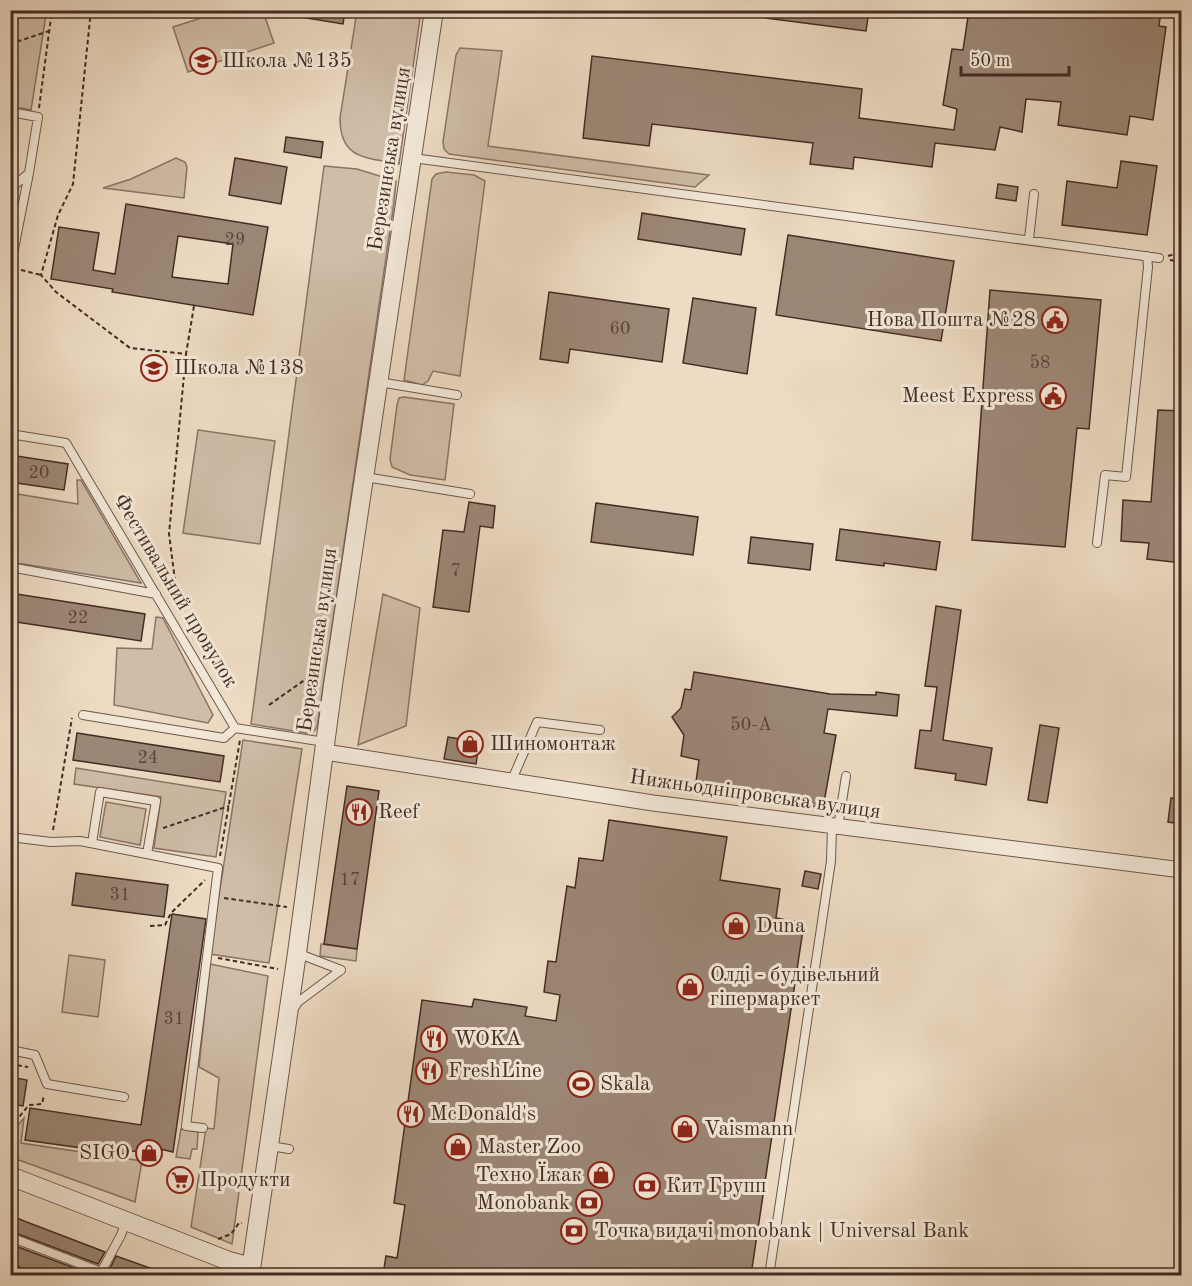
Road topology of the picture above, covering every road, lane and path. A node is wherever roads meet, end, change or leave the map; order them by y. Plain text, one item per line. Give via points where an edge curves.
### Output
1 (52, 10) edge
2 (91, 10) edge
3 (434, 10) edge
4 (49, 31) junction
5 (10, 44) edge
6 (10, 112) edge
7 (38, 117) junction
8 (413, 158) junction
9 (29, 173) junction
10 (10, 189) edge
11 (1034, 194) dead end
12 (1029, 239) junction
13 (1147, 256) junction
14 (1159, 258) dead end
15 (11, 268) edge
16 (41, 275) junction
17 (194, 306) dead end
18 (187, 351) junction
19 (378, 382) junction
20 (457, 395) dead end
21 (10, 434) edge
22 (365, 477) junction
23 (470, 494) dead end
24 (1097, 543) dead end
25 (10, 567) edge
26 (156, 594) junction
27 (169, 616) junction
28 (333, 685) junction
29 (268, 705) dead end
30 (83, 716) joint
31 (239, 728) junction
32 (600, 730) dead end
33 (325, 747) junction
34 (846, 776) dead end
35 (511, 782) junction
36 (229, 806) junction
37 (835, 828) junction
38 (151, 832) junction
39 (10, 837) edge
40 (51, 842) junction
41 (92, 843) junction
42 (147, 854) junction
43 (218, 868) junction
44 (1182, 870) edge
45 (216, 896) junction
46 (303, 909) junction
47 (150, 926) dead end
48 (297, 953) junction
49 (207, 956) junction
50 (294, 972) junction
51 (288, 1018) junction
52 (10, 1050) edge
53 (47, 1084) junction
54 (124, 1097) dead end
55 (10, 1128) edge
56 (203, 1128) dead end
57 (268, 1146) junction
58 (289, 1149) dead end
59 (10, 1176) edge
60 (126, 1221) junction
61 (257, 1227) junction
62 (10, 1237) edge
63 (211, 1239) dead end
64 (10, 1271) edge
65 (250, 1271) edge
66 (100, 1273) edge
67 (22, 1275) edge
68 (112, 1275) edge
69 (769, 1275) edge

1 - 4 path
2 - 16 path via 73,184 58,215
3 - 8 street, Березинська вулиця
4 - 5 path
4 - 7 path
6 - 7 lane
7 - 9 lane
8 - 12 lane
8 - 19 street, Березинська вулиця
9 - 10 lane
9 - 15 lane
11 - 12 lane
12 - 13 lane
13 - 14 lane
13 - 24 lane via 1126,477 1106,475
15 - 16 path
16 - 18 path via 56,292 130,348 186,354
17 - 18 path
18 - 27 path via 169,534 179,612
19 - 20 lane
19 - 22 street, Березинська вулиця
21 - 26 lane, Фестивальний провулок via 66,443
22 - 23 lane
22 - 28 street, Березинська вулиця
25 - 26 lane
26 - 27 lane, Фестивальний провулок
27 - 31 lane, Фестивальний провулок
28 - 29 path via 306,679
28 - 33 street, Березинська вулиця
30 - 31 lane via 224,738
30 - 40 path via 73,712
31 - 33 lane
31 - 36 path
32 - 35 lane via 537,722
33 - 35 street, Нижньодніпровська вулиця
33 - 46 street, Березинська вулиця
34 - 37 lane
35 - 37 street, Нижньодніпровська вулиця
36 - 38 path
36 - 43 path
37 - 44 street, Нижньодніпровська вулиця
37 - 69 lane
38 - 41 lane via 156,801 100,792
38 - 42 lane
39 - 40 lane
40 - 41 lane
41 - 42 lane
42 - 43 lane
43 - 45 lane
43 - 47 path via 171,913 165,925
45 - 46 path
45 - 49 lane
46 - 48 street, Березинська вулиця
48 - 50 street, Березинська вулиця
48 - 51 lane via 341,970 298,1002
49 - 50 path
49 - 56 lane via 186,1126
50 - 51 street, Березинська вулиця
51 - 57 street, Березинська вулиця
52 - 53 lane via 35,1055
53 - 54 lane
53 - 55 path via 42,1104 29,1106
57 - 58 lane
57 - 61 street, Березинська вулиця
59 - 60 street
60 - 65 street
60 - 66 lane
61 - 63 path via 239,1223 231,1234
61 - 65 street, Березинська вулиця
62 - 66 lane
64 - 67 lane
66 - 68 lane

